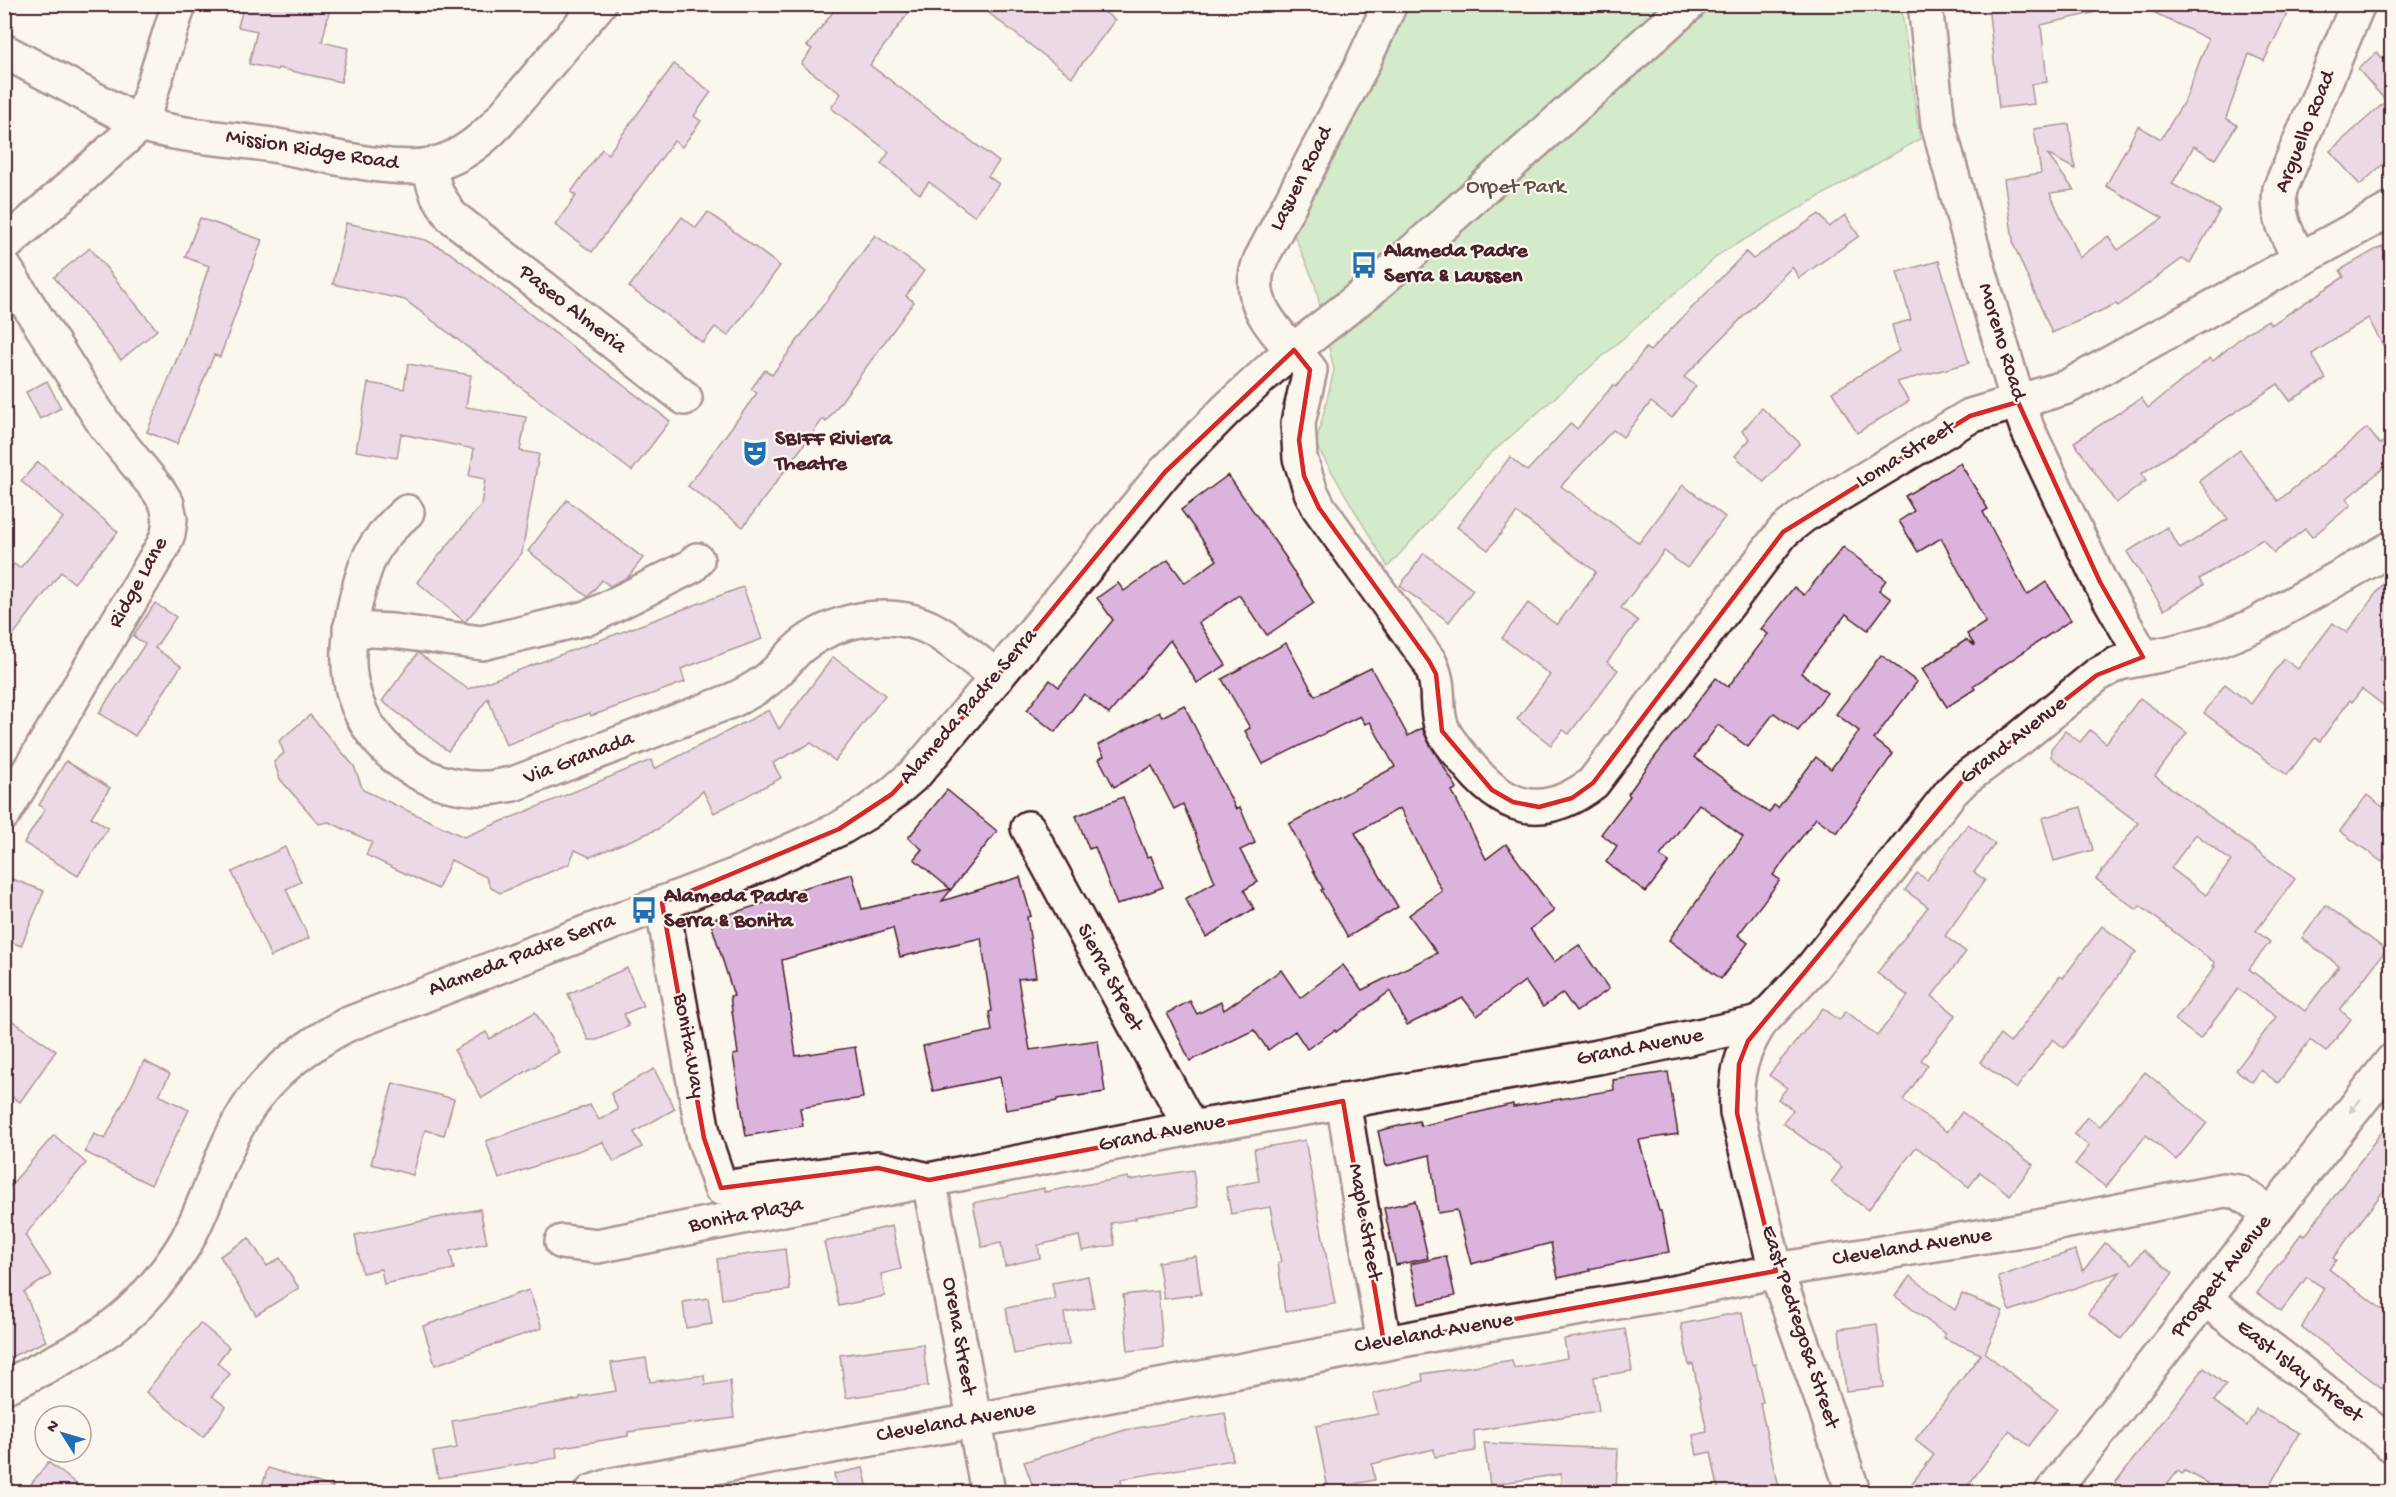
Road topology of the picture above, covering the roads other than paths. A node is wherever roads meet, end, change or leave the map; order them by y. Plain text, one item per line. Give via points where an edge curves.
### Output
1 (179, 4) edge
2 (599, 4) edge
3 (1390, 4) edge
4 (1689, 4) edge
5 (1924, 4) edge
6 (2358, 4) edge
7 (4, 51) edge
8 (141, 124) junction
9 (441, 162) junction
10 (2391, 209) edge
11 (4, 246) edge
12 (2300, 259) junction
13 (4, 267) edge
14 (1294, 350) junction
15 (685, 398) dead end
16 (2018, 402) junction
17 (407, 512) dead end
18 (2391, 548) edge
19 (697, 560) dead end
20 (350, 629) junction
21 (2143, 657) junction
22 (997, 677) junction
23 (4, 813) edge
24 (1028, 828) dead end
25 (662, 903) junction
26 (1760, 1023) junction
27 (2391, 1060) edge
28 (1343, 1101) junction
29 (1191, 1128) junction
30 (929, 1180) junction
31 (721, 1188) joint
32 (2271, 1214) junction
33 (562, 1242) dead end
34 (1776, 1271) junction
35 (2205, 1299) junction
36 (1384, 1343) junction
37 (4, 1387) edge
38 (973, 1421) junction
39 (2391, 1445) edge
40 (592, 1492) edge
41 (988, 1492) edge
42 (1853, 1492) edge
43 (2052, 1492) edge

1 - 8 street
2 - 9 street via 486,137
3 - 14 street, Lasuen Road via 1257,267 1255,295 1260,309
4 - 14 street, Alameda Padre Serra via 1370,290
5 - 16 street, Moreno Road via 1938,124
6 - 12 street, Arguello Road via 2280,189 2280,219
7 - 8 street, Mission Ridge Road
8 - 9 street, Mission Ridge Road via 167,132 243,140 383,164
8 - 11 street
9 - 15 street, Paseo Almeria via 461,201 458,222
10 - 12 street, Loma Street
12 - 16 street, Loma Street via 2067,387
13 - 23 street, Ridge Lane via 105,425 159,491 170,519 163,546
14 - 16 street, Loma Street via 1310,370 1298,423 1300,458 1319,508 1429,661 1436,674 1442,731 1491,790 1513,802 1539,807 1572,798 1593,783 1772,546 1794,523 1970,416
14 - 22 street, Alameda Padre Serra via 1226,410 1165,472
16 - 21 street, Moreno Road via 2100,582
17 - 20 street, Via Granada via 387,529 373,549 362,572
18 - 21 street, Grand Avenue via 2251,627 2219,640
19 - 20 street via 648,590 590,617 482,643
20 - 22 street, Via Granada via 351,684 363,717 377,740 408,767 432,780 458,787 513,784 733,700 755,689 803,645 849,622 901,619 928,627
21 - 26 street, Grand Avenue via 2097,675 1964,779 1812,968
22 - 25 street, Alameda Padre Serra via 916,773 867,813 739,874
24 - 29 street, Sierra Street
25 - 31 street, Bonita Way via 704,1138
25 - 37 street, Alameda Padre Serra via 346,1024 302,1051 252,1101 221,1158 186,1242 152,1290 134,1310 100,1336
26 - 28 street, Grand Avenue via 1598,1057
26 - 34 street, East Pedregosa Street via 1739,1064 1736,1105
27 -> 32 street, Prospect Avenue
28 - 29 street, Grand Avenue
28 - 36 street, Maple Street
29 - 30 street, Grand Avenue
30 - 31 street, Grand Avenue via 878,1168
30 - 33 street, Bonita Plaza via 597,1246
30 - 38 street, Orena Street
32 - 34 street, Cleveland Avenue via 2239,1192 2224,1191
32 - 35 street, Prospect Avenue
34 - 36 street, Cleveland Avenue
34 - 42 street, East Pedregosa Street
35 - 39 street, East Islay Street
35 - 43 street, Prospect Avenue
36 - 38 street, Cleveland Avenue
38 - 40 street, Cleveland Avenue via 613,1485
38 - 41 street, Orena Street

